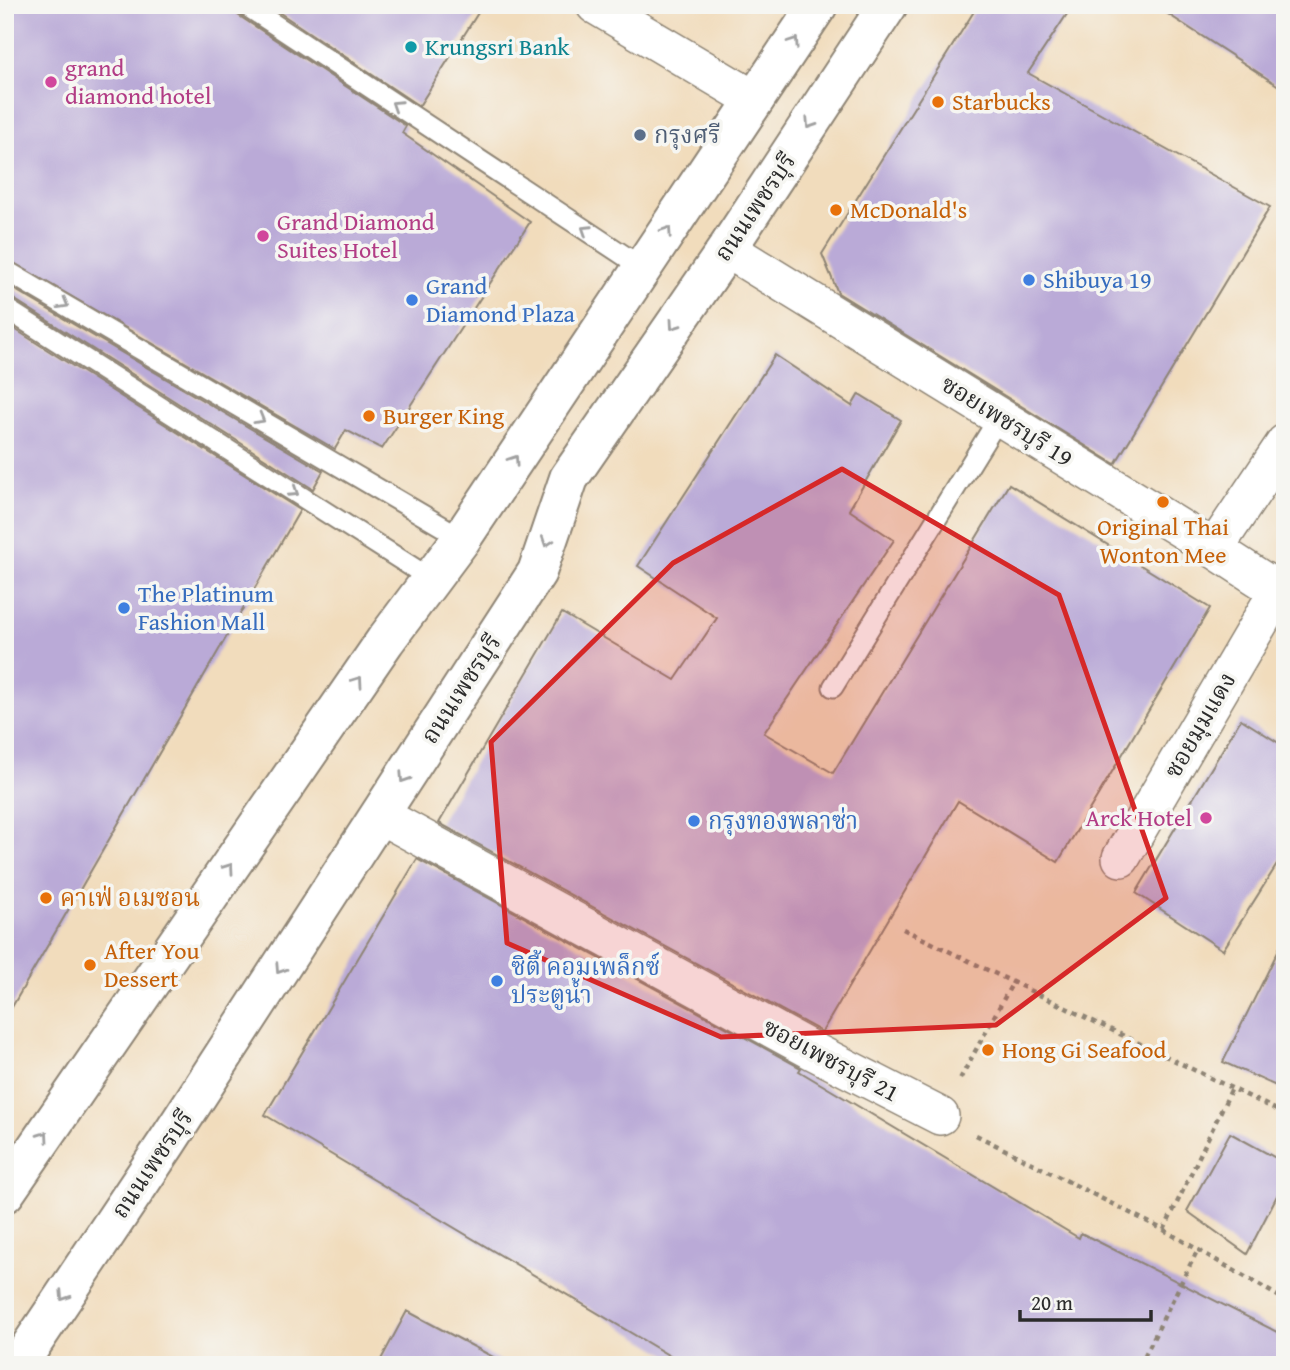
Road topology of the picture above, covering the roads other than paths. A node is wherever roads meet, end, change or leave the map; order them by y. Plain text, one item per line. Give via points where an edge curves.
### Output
1 (245, 5) edge
2 (595, 5) edge
3 (818, 5) edge
4 (888, 5) edge
5 (742, 93) junction
6 (727, 249) junction
7 (643, 268) junction
8 (5, 270) edge
9 (5, 308) edge
10 (1000, 416) junction
11 (1285, 443) edge
12 (462, 538) junction
13 (1214, 549) junction
14 (431, 579) junction
15 (1281, 593) edge
16 (833, 687) dead end
17 (380, 815) junction
18 (1121, 858) dead end
19 (940, 1116) road end
20 (5, 1193) edge
21 (18, 1365) edge

7 -> 1 lane
2 - 5 street
5 -> 3 main road
4 -> 6 main road, ถนนเพชรบุรี
7 -> 5 main road
6 - 10 street, ซอยเพชรบุรี 19
6 -> 17 main road, ถนนเพชรบุรี via 569,478 537,572
12 -> 7 main road
8 -> 12 lane
9 -> 14 lane
10 - 13 street, ซอยเพชรบุรี 19
10 - 16 lane
11 - 13 street
12 - 14 main road
13 - 15 street, ซอยเพชรบุรี 19
20 -> 14 main road
15 - 18 street, ซอยมุมแดง
17 - 19 street, ซอยเพชรบุรี 21
17 -> 21 main road, ถนนเพชรบุรี

